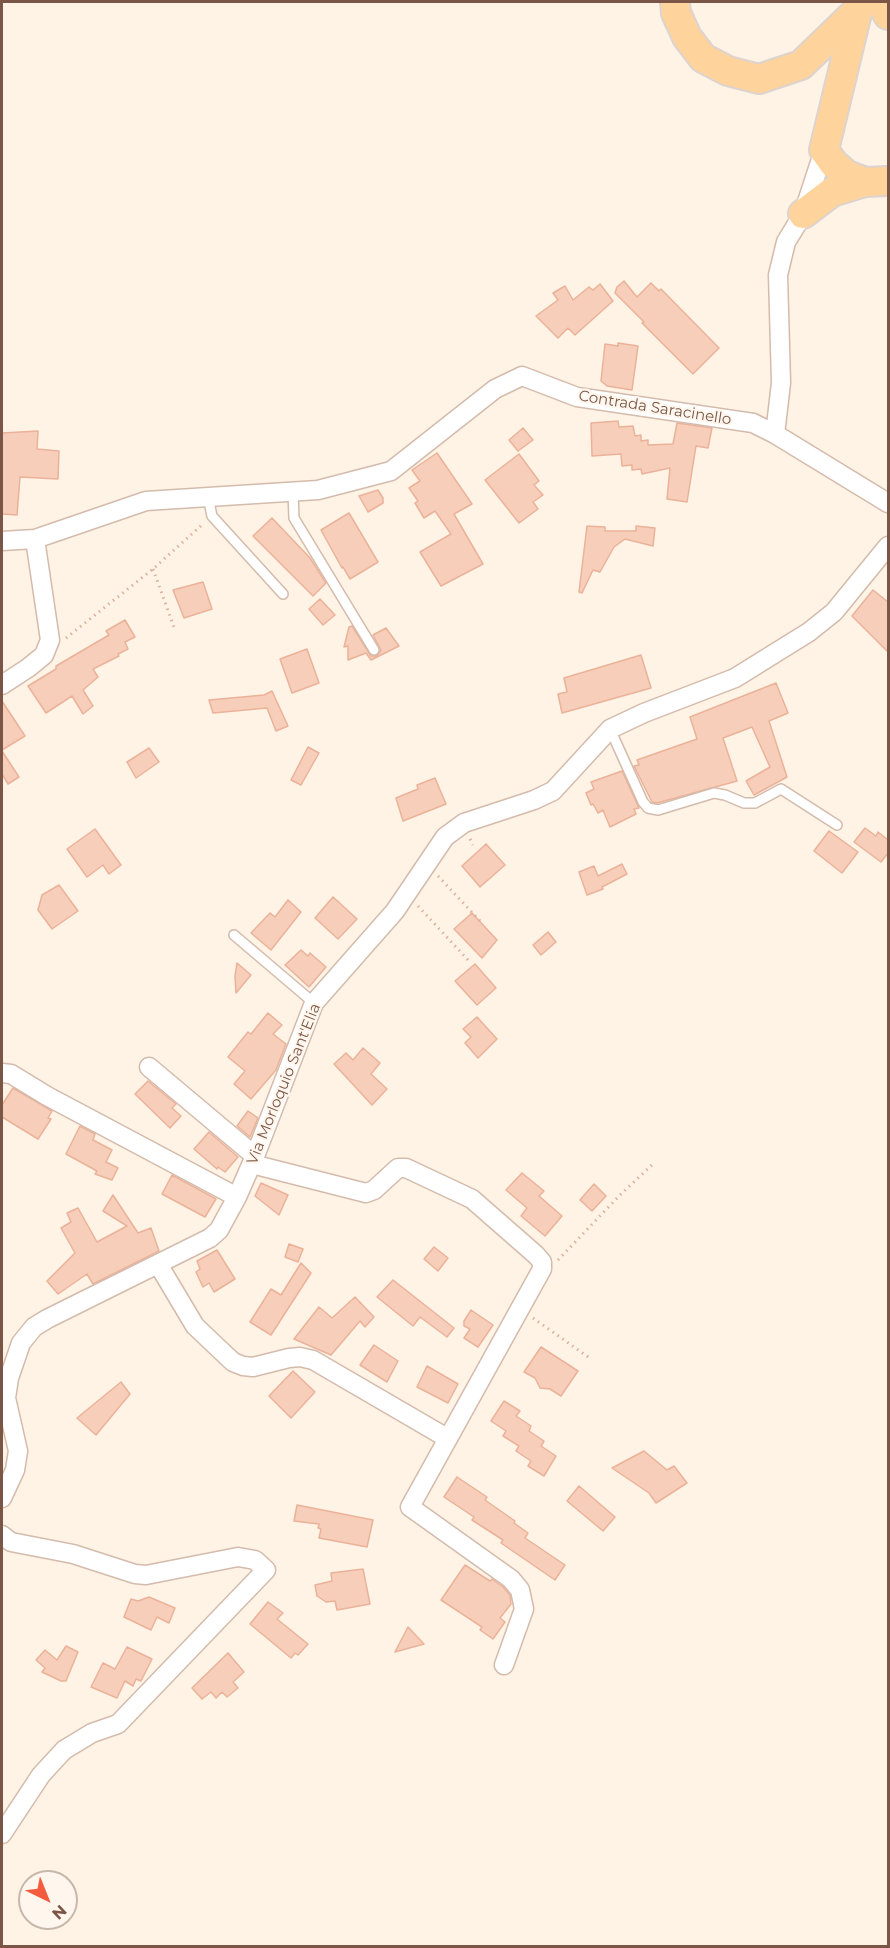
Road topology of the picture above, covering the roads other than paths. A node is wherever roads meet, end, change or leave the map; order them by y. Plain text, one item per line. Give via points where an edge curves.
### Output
1 (675, 2) edge
2 (874, 6) edge
3 (824, 150) junction
4 (877, 182) edge
5 (803, 214) junction
6 (775, 434) junction
7 (293, 492) junction
8 (208, 497) junction
9 (888, 503) edge
10 (35, 538) junction
11 (2, 541) edge
12 (888, 546) edge
13 (283, 594) dead end
14 (374, 650) dead end
15 (2, 685) edge
16 (610, 729) junction
17 (837, 825) dead end
18 (234, 935) dead end
19 (314, 1003) junction
20 (149, 1067) dead end
21 (2, 1073) edge
22 (254, 1160) junction
23 (237, 1197) junction
24 (158, 1264) junction
25 (447, 1438) junction
26 (2, 1498) edge
27 (2, 1535) edge
28 (504, 1665) dead end
29 (2, 1834) edge

1 - 2 main road via 687,37 703,58 728,71 759,79 801,65
2 - 3 main road
3 - 4 main road via 847,175
3 - 5 street
4 - 5 main road via 832,192
5 - 6 street via 786,242 778,275 781,382
6 - 7 street, Contrada Saracinello via 753,423 577,397 522,376 495,388 391,471 318,490
6 - 9 street, Contrada Saracinello
7 - 8 street, Contrada Saracinello
7 - 14 lane via 294,518
8 - 10 street, Contrada Saracinello via 146,501
8 - 13 lane via 212,516
10 - 11 street, Contrada Saracinello
10 - 15 street via 50,640 44,655
12 - 16 street, Via Morloquio Sant'Elia via 834,612 809,632 735,678
16 - 17 lane via 648,808 658,810 714,793 755,803 781,789
16 - 19 street, Via Morloquio Sant'Elia via 553,791 464,823 445,837 395,911
18 - 19 lane
19 - 22 street, Via Morloquio Sant'Elia
20 - 22 street
21 - 23 street via 11,1074
22 - 23 street, Via Morloquio Sant'Elia
22 - 25 street via 366,1193 398,1168 406,1168 472,1199 542,1262 542,1269
23 - 24 street, Via Morloquio Sant'Elia via 219,1230 210,1238
24 - 25 street via 195,1326 233,1362 253,1367 290,1358 313,1360
24 - 26 street, Via Morloquio Sant'Elia via 47,1319 21,1343 6,1398 18,1451 15,1470
25 - 28 street via 410,1507 511,1579 520,1590 524,1609
27 - 29 street via 11,1542 73,1554 135,1574 238,1557 255,1560 266,1570 118,1724 92,1733 64,1750 41,1775

